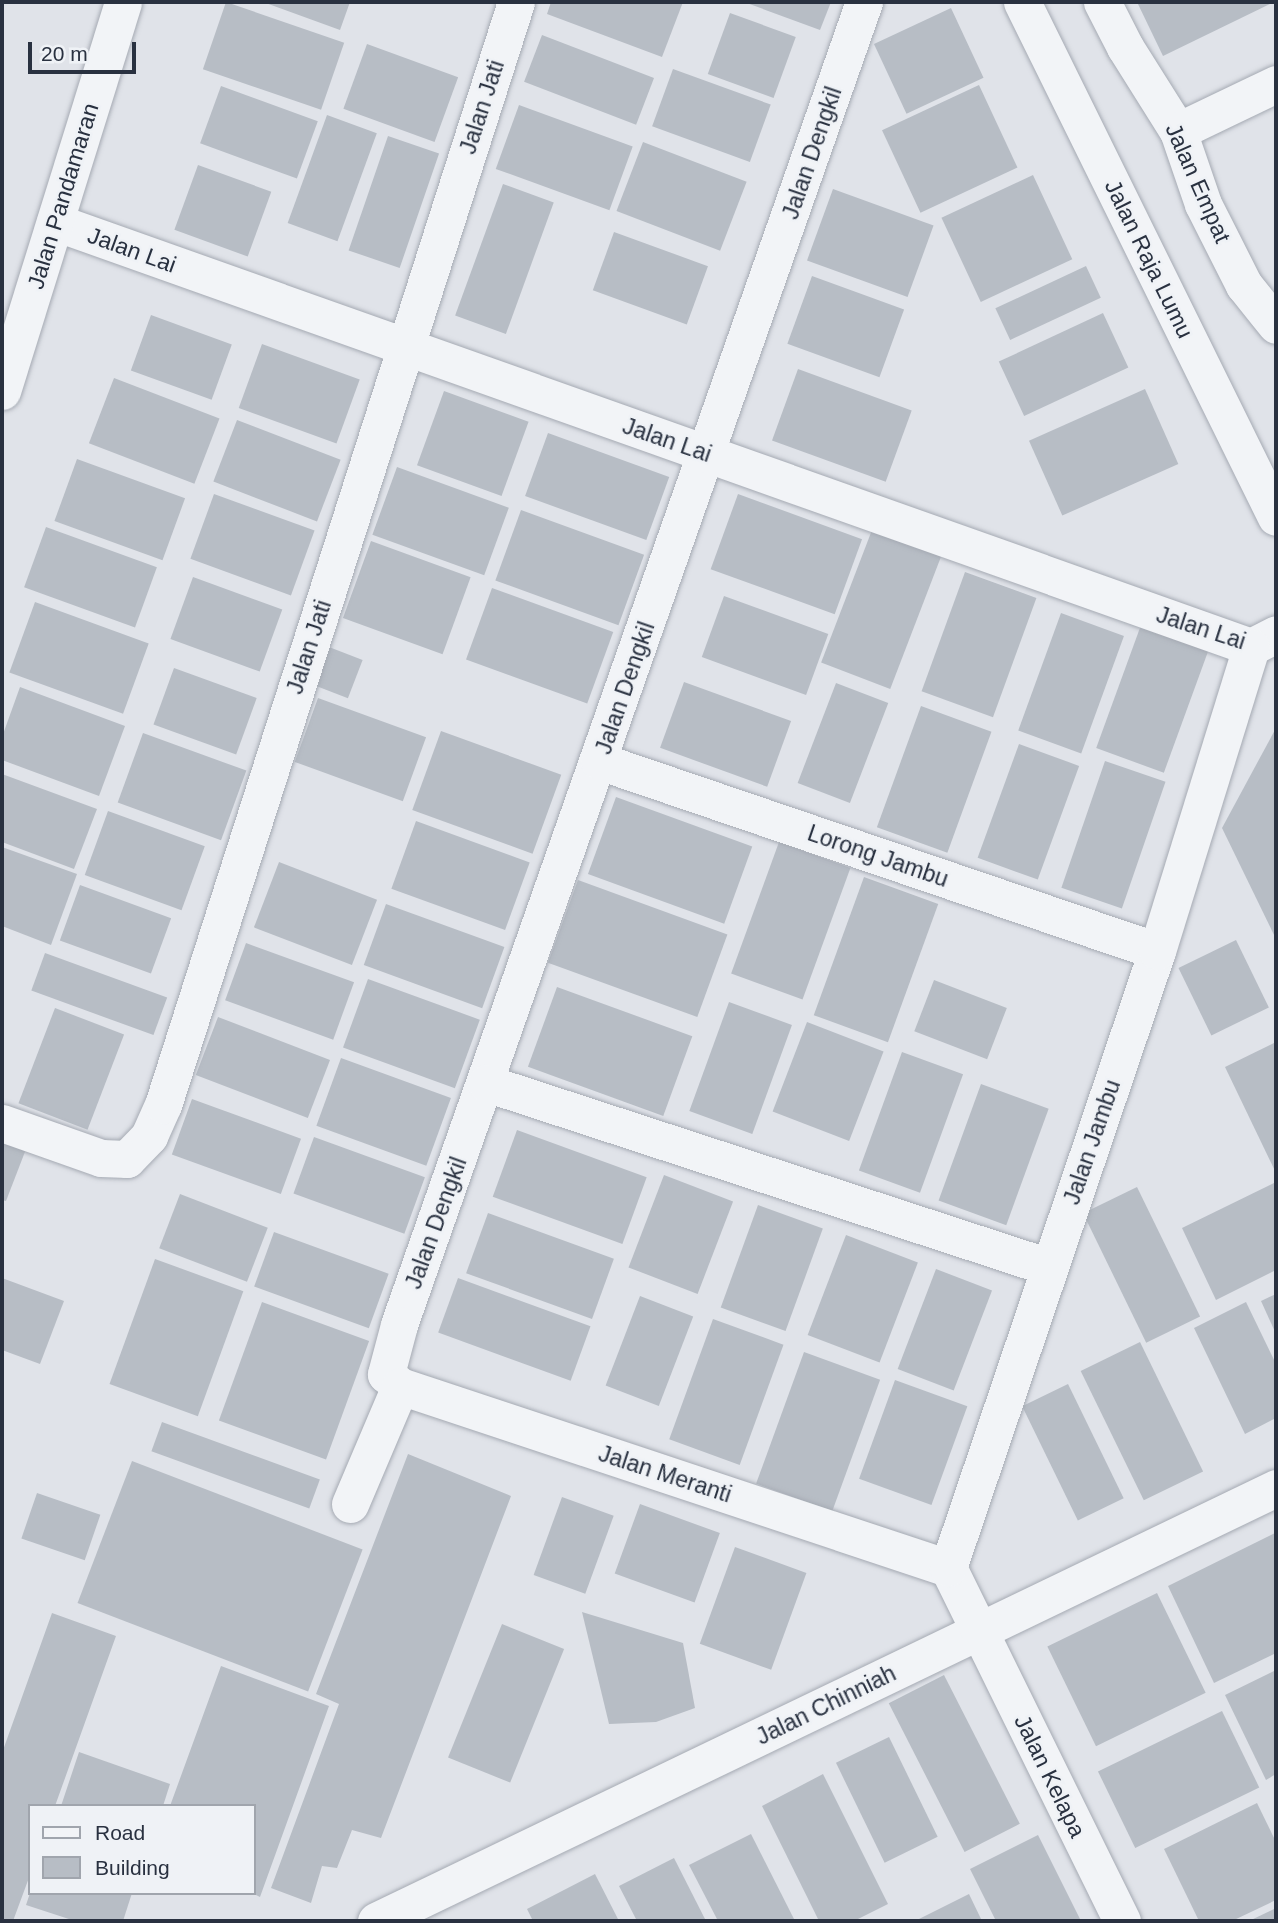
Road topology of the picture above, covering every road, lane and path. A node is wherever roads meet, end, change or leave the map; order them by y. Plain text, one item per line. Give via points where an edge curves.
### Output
1 (122, 2) edge
2 (516, 2) edge
3 (864, 2) edge
4 (1022, 2) edge
5 (1102, 2) edge
6 (1276, 84) edge
7 (1178, 131) junction
8 (55, 222) junction
9 (1270, 310) edge
10 (405, 348) junction
11 (2, 391) edge
12 (706, 454) junction
13 (1276, 517) edge
14 (1264, 641) edge
15 (599, 761) junction
16 (1157, 951) junction
17 (486, 1083) junction
18 (2, 1123) edge
19 (1049, 1267) junction
20 (393, 1380) junction
21 (1276, 1488) edge
22 (350, 1504) dead end
23 (948, 1568) junction
24 (979, 1631) junction
25 (376, 1921) edge
26 (1122, 1921) edge

1 - 8 street, Jalan Pandamaran
2 - 10 street, Jalan Jati
3 - 12 street, Jalan Dengkil
4 - 13 street, Jalan Raja Lumu
5 - 7 street, Jalan Empat
6 - 7 street
7 - 9 street, Jalan Empat via 1203,204
8 - 10 street, Jalan Lai
8 - 11 street, Jalan Pandamaran
10 - 12 street, Jalan Lai
10 - 18 street, Jalan Jati via 163,1105 149,1136 127,1159 101,1158
12 - 14 street, Jalan Lai
12 - 15 street, Jalan Dengkil
14 - 16 street, Jalan Jambu
15 - 16 street, Lorong Jambu
15 - 17 street, Jalan Dengkil
16 - 19 street, Jalan Jambu
17 - 19 street
17 - 20 street, Jalan Dengkil via 399,1325
19 - 23 street, Jalan Jambu
20 - 22 street, Jalan Dengkil
20 - 23 street, Jalan Meranti
21 - 24 street, Jalan Chinniah
23 - 24 street
24 - 25 street, Jalan Chinniah
24 - 26 street, Jalan Kelapa

